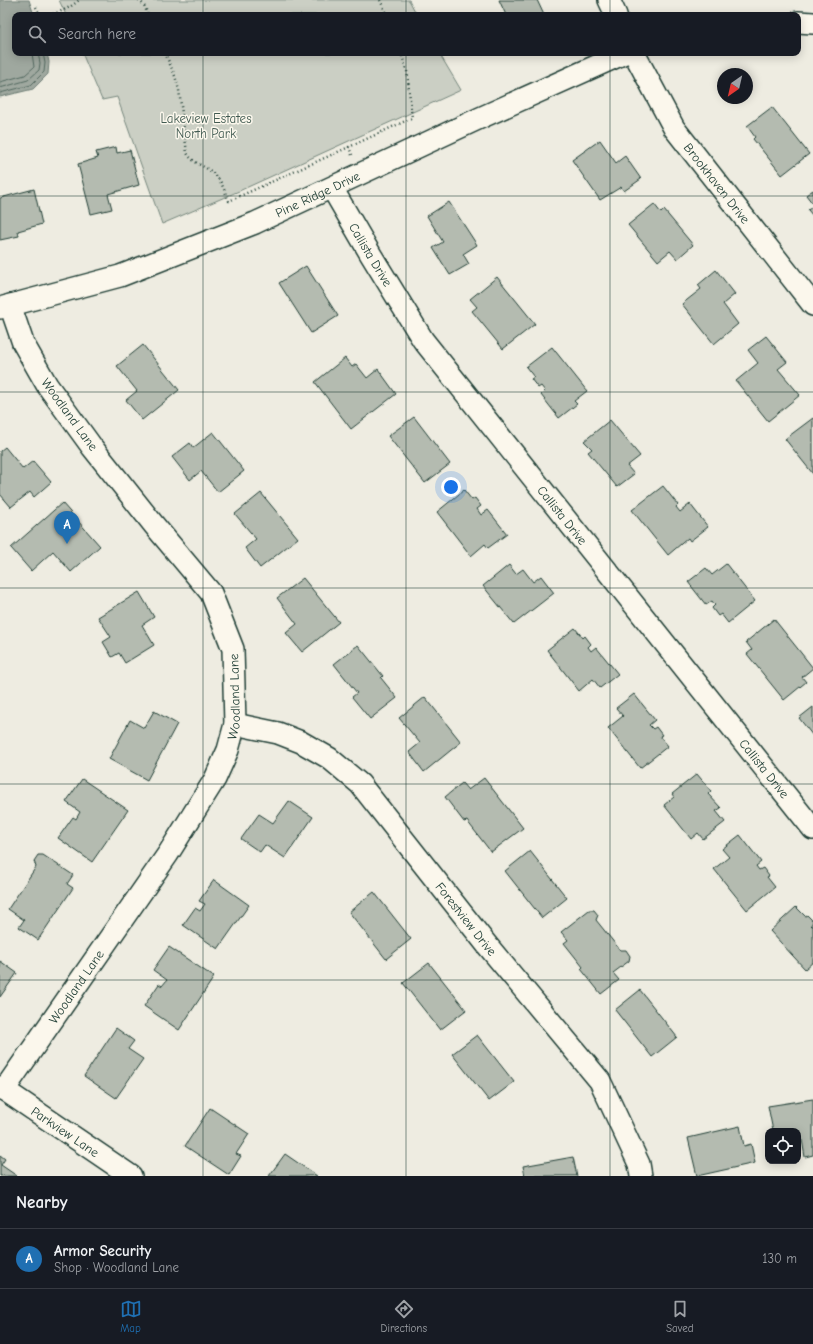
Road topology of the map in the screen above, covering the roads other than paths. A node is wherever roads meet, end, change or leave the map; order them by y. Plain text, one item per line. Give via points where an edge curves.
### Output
1 (609, 0) edge
2 (615, 12) edge
3 (801, 22) edge
4 (813, 23) edge
5 (618, 56) edge
6 (636, 56) edge
7 (332, 188) junction
8 (813, 305) edge
9 (5, 307) edge
10 (235, 724) junction
11 (813, 829) edge
12 (2, 1089) edge
13 (131, 1176) edge
14 (641, 1176) edge

1 - 2 street
3 - 4 street
5 - 7 street, Pine Ridge Drive
6 - 8 street, Brookhaven Drive via 674,128
7 - 9 street, Pine Ridge Drive via 255,223 120,276
7 - 11 street, Callista Drive via 423,340
9 - 10 street, Woodland Lane via 47,385 97,453 211,593 233,649
10 - 12 street, Woodland Lane via 228,750 211,786 163,861
10 - 14 street, Forestview Drive via 278,733 301,742 329,758 360,784 600,1081 639,1164
12 - 13 street, Parkview Lane

